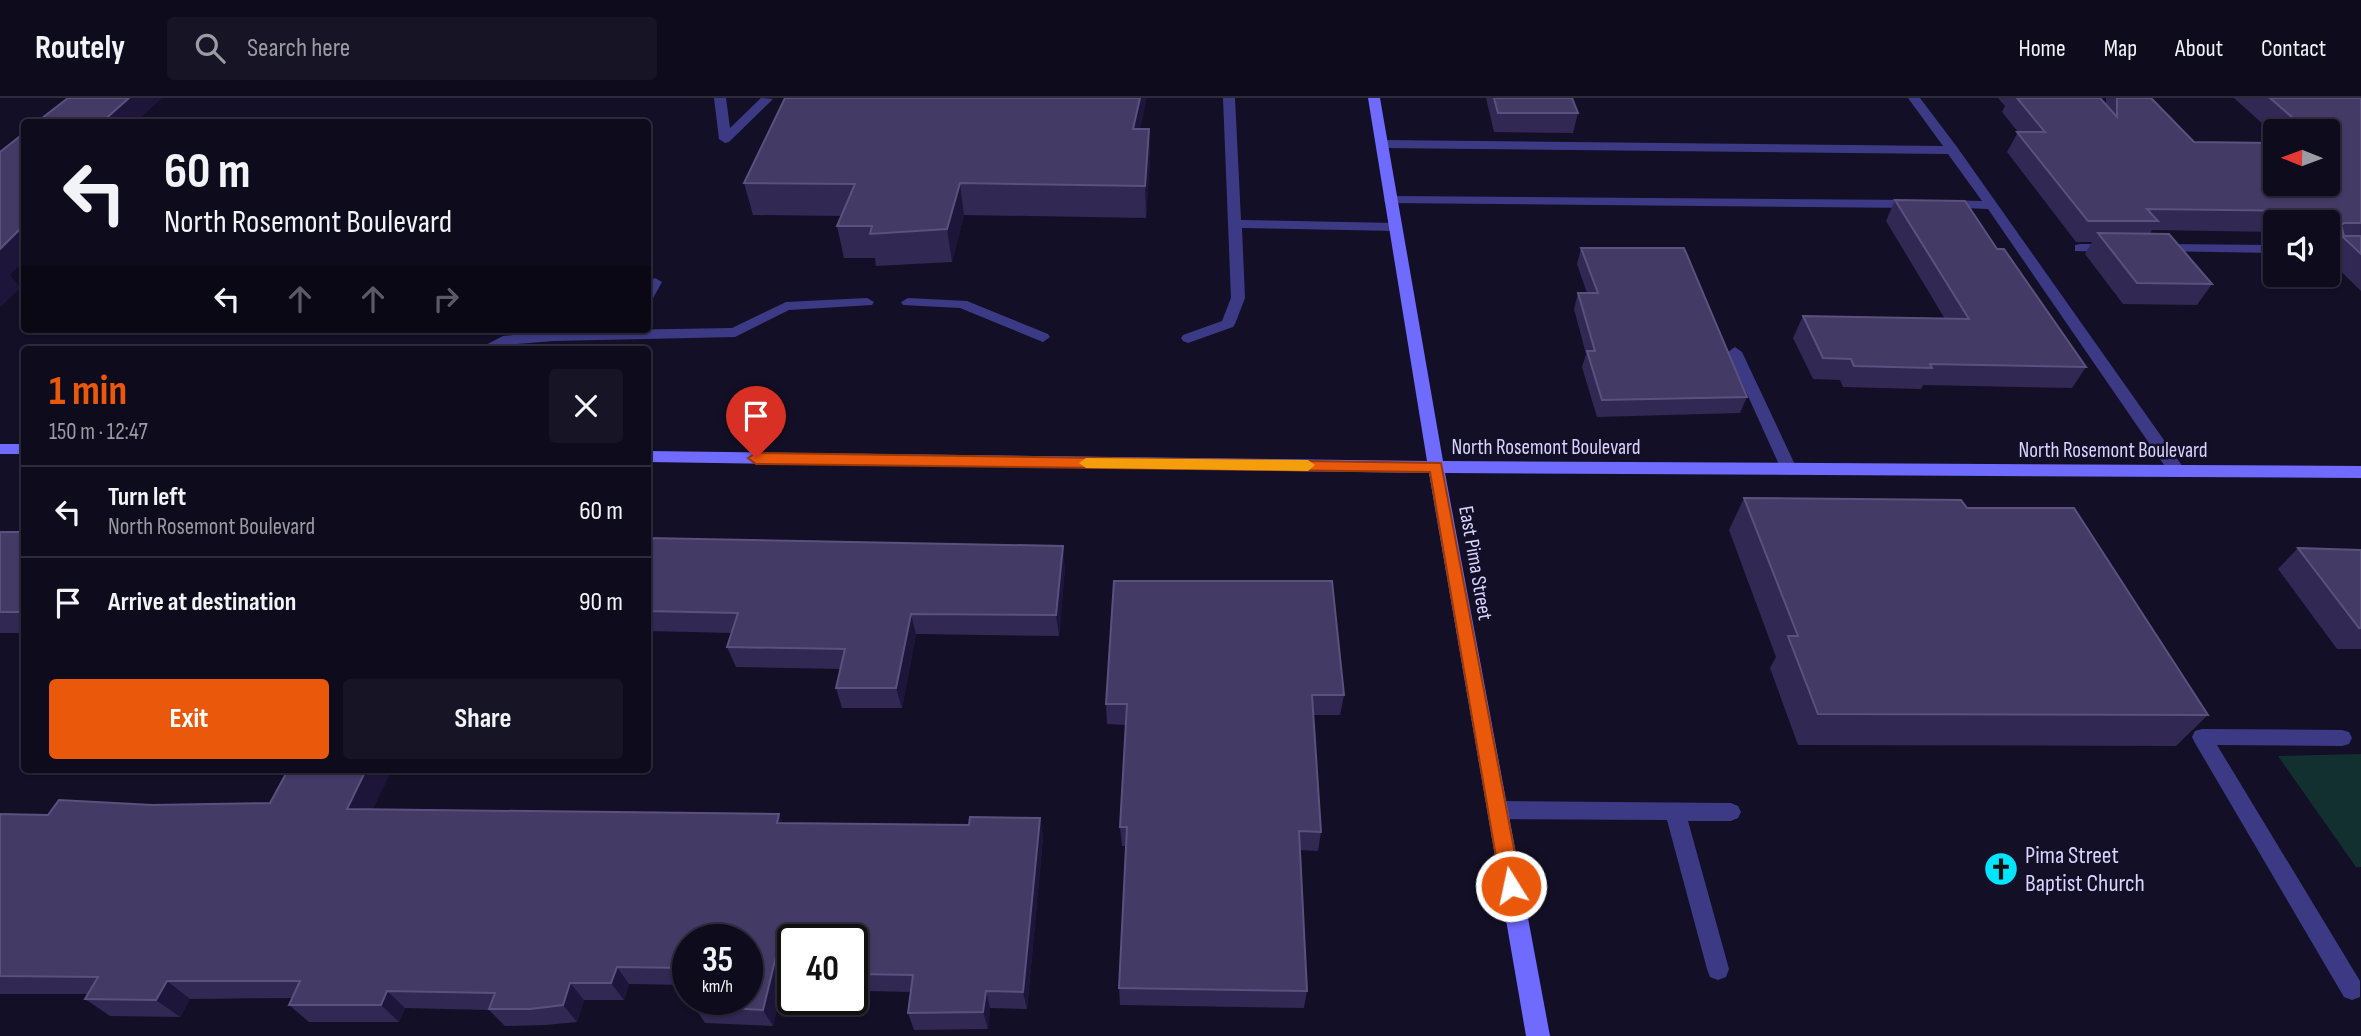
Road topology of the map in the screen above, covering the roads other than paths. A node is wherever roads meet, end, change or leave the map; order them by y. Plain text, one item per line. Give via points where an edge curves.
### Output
1 (720, 98) edge
2 (1229, 98) edge
3 (1374, 98) edge
4 (1914, 98) edge
5 (767, 99) edge
6 (1382, 144) junction
7 (1953, 150) junction
8 (1391, 200) junction
9 (1992, 205) junction
10 (1234, 225) junction
11 (1395, 227) junction
12 (2080, 248) dead end
13 (2122, 248) edge
14 (2149, 248) edge
15 (2263, 249) edge
16 (867, 302) dead end
17 (908, 302) dead end
18 (651, 331) edge
19 (601, 333) edge
20 (1043, 337) dead end
21 (1188, 338) dead end
22 (492, 346) edge
23 (1735, 352) dead end
24 (0, 449) edge
25 (21, 449) edge
26 (651, 457) edge
27 (1436, 467) junction
28 (1789, 469) junction
29 (2177, 471) junction
30 (2361, 472) edge
31 (2342, 738) dead end
32 (1498, 810) junction
33 (1675, 811) junction
34 (1731, 812) dead end
35 (1718, 969) dead end
36 (2352, 989) dead end
37 (1538, 1036) edge

1 - 5 lane via 725,139
2 - 10 lane
3 - 6 street, East Pima Street
4 - 7 lane
6 - 7 lane
6 - 8 street, East Pima Street
7 - 9 lane
8 - 9 lane
8 - 11 street, East Pima Street
9 - 29 lane
10 - 11 lane
10 - 21 lane via 1238,298 1228,324
11 - 27 street, East Pima Street
12 - 13 lane
14 - 15 lane
16 - 18 lane via 786,306 735,332
17 - 20 lane via 962,304
19 - 22 lane via 503,341
23 - 28 lane
24 - 25 street
26 - 27 street, North Rosemont Boulevard
27 - 28 street, North Rosemont Boulevard
27 - 32 street, East Pima Street
28 - 29 street, North Rosemont Boulevard
29 - 30 street, North Rosemont Boulevard
31 - 36 lane via 2202,737
32 - 33 lane
32 - 37 street, East Pima Street
33 - 34 lane
33 - 35 lane

